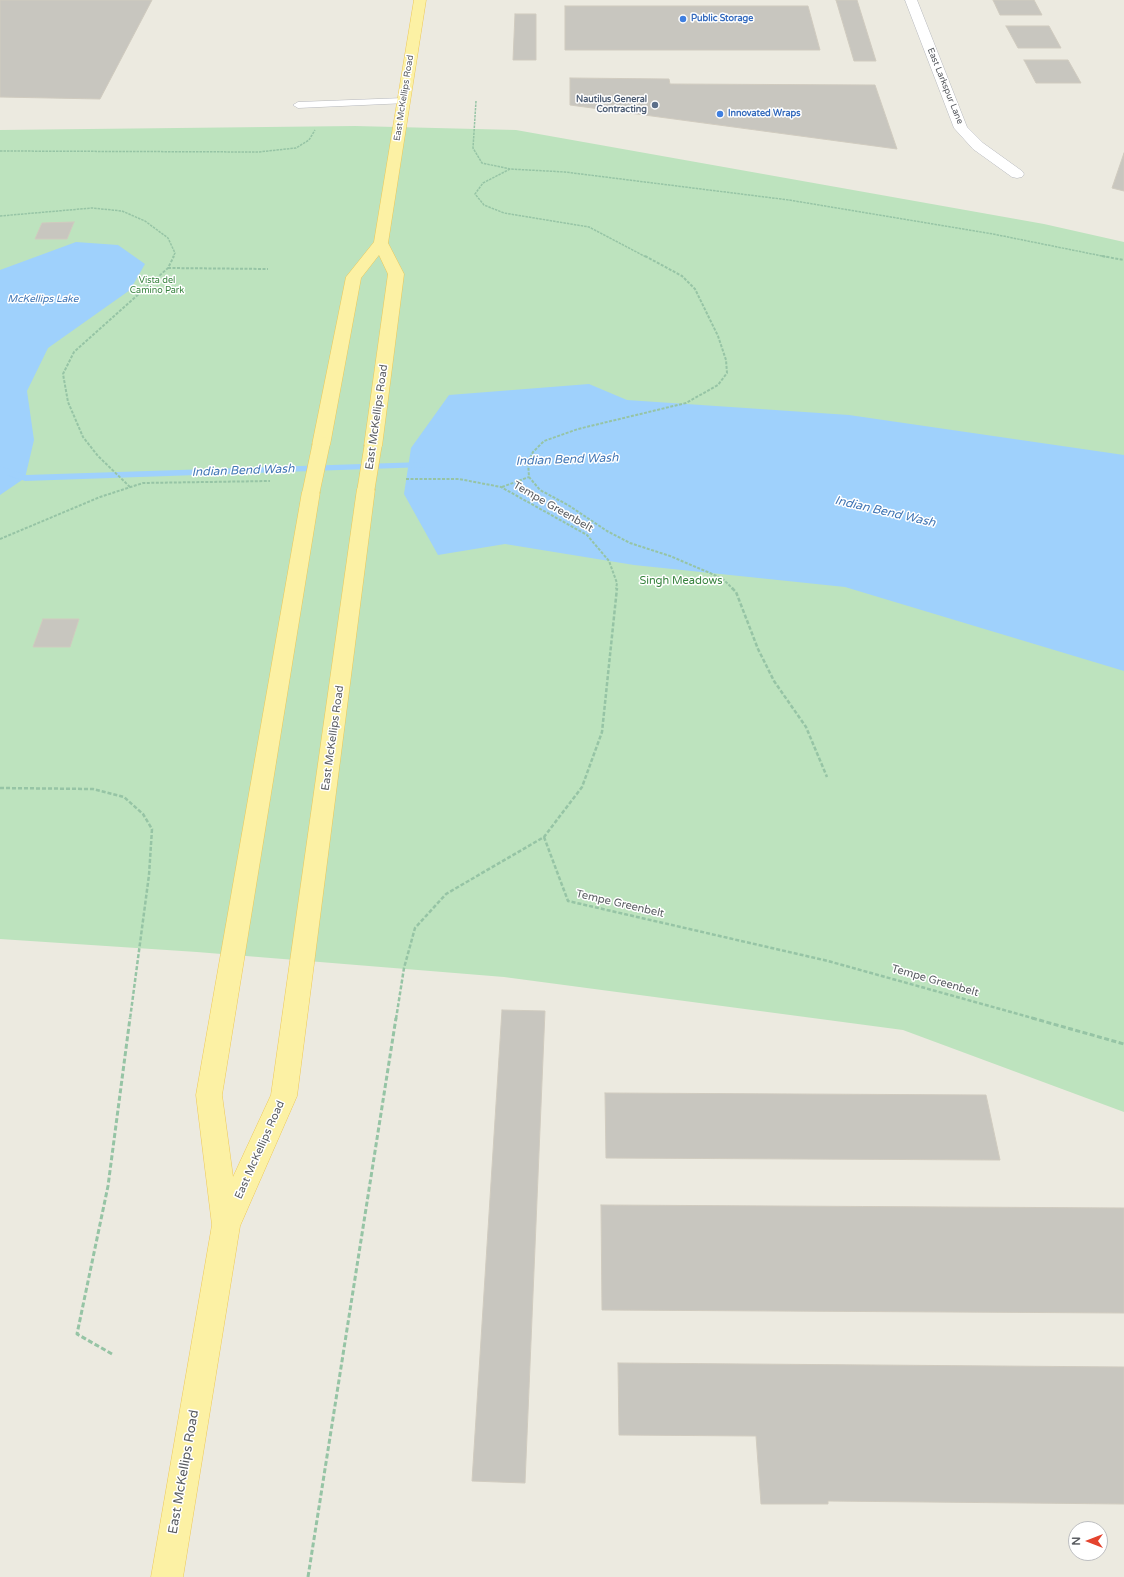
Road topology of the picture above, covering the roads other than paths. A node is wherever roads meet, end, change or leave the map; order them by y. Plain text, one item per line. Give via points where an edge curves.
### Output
1 (420, 0) edge
2 (911, 0) edge
3 (404, 101) junction
4 (298, 105) dead end
5 (1017, 174) dead end
6 (381, 243) junction
7 (226, 1225) junction
8 (167, 1577) edge

1 - 3 main road, East McKellips Road
2 - 5 street, East Larkspur Lane via 962,128 978,146
3 - 4 lane
3 - 6 main road, East McKellips Road
6 - 7 main road, East McKellips Road, bridge via 354,277 311,492 209,1094
6 - 7 main road, East McKellips Road, bridge via 396,274 284,1096
7 - 8 main road, East McKellips Road

